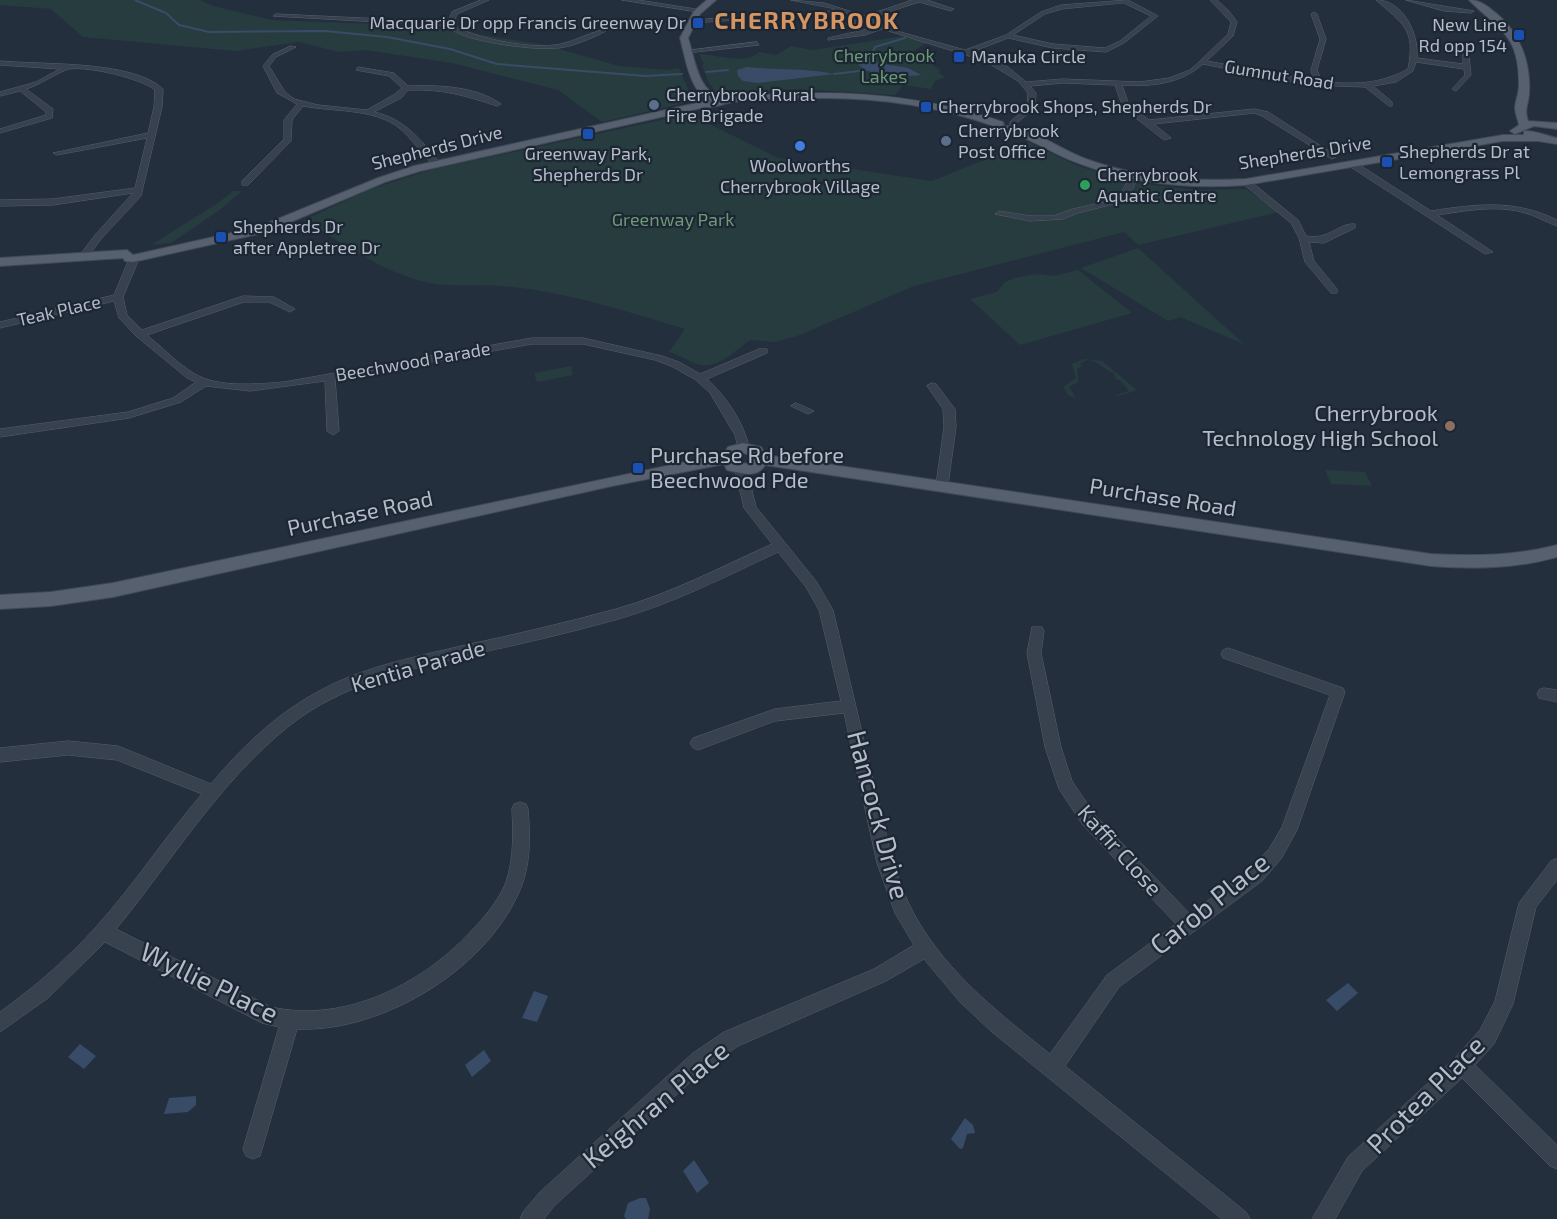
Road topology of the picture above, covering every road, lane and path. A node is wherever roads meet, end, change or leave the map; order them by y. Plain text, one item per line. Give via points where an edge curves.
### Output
1 (486, 0) edge
2 (625, 0) edge
3 (632, 0) edge
4 (712, 0) edge
5 (795, 0) edge
6 (919, 0) edge
7 (1213, 0) edge
8 (1378, 0) edge
9 (1409, 0) edge
10 (1473, 0) edge
11 (840, 9) junction
12 (951, 9) dead end
13 (699, 10) junction
14 (1471, 11) dead end
15 (1314, 14) dead end
16 (276, 16) dead end
17 (817, 17) dead end
18 (733, 19) dead end
19 (865, 19) junction
20 (692, 21) junction
21 (450, 24) junction
22 (882, 27) junction
23 (828, 29) dead end
24 (603, 31) dead end
25 (1008, 36) junction
26 (830, 39) dead end
27 (757, 44) dead end
28 (293, 47) dead end
29 (1466, 48) dead end
30 (687, 51) junction
31 (965, 52) junction
32 (1413, 60) junction
33 (1202, 62) junction
34 (0, 63) edge
35 (1467, 67) junction
36 (66, 69) junction
37 (358, 69) dead end
38 (1025, 84) junction
39 (1118, 84) junction
40 (1319, 84) junction
41 (1366, 84) junction
42 (21, 88) junction
43 (405, 88) junction
44 (1456, 89) dead end
45 (0, 94) edge
46 (1524, 98) junction
47 (708, 101) junction
48 (301, 104) junction
49 (497, 104) dead end
50 (1389, 104) dead end
51 (369, 112) junction
52 (1147, 123) junction
53 (1554, 125) edge
54 (1524, 126) junction
55 (1014, 127) junction
56 (0, 131) edge
57 (152, 135) junction
58 (1167, 138) dead end
59 (1503, 138) junction
60 (1541, 139) junction
61 (1557, 141) edge
62 (1557, 148) edge
63 (57, 153) dead end
64 (1320, 159) dead end
65 (436, 164) junction
66 (1352, 164) junction
67 (1134, 177) junction
68 (1246, 182) junction
69 (245, 183) dead end
70 (139, 190) junction
71 (0, 203) edge
72 (999, 214) dead end
73 (1430, 214) junction
74 (1557, 223) edge
75 (1352, 226) dead end
76 (1303, 238) junction
77 (1488, 252) dead end
78 (85, 255) junction
79 (130, 257) junction
80 (0, 262) edge
81 (1334, 291) dead end
82 (118, 297) junction
83 (290, 309) dead end
84 (0, 325) edge
85 (140, 334) junction
86 (763, 351) dead end
87 (330, 377) junction
88 (700, 378) junction
89 (204, 382) junction
90 (932, 386) dead end
91 (796, 406) dead end
92 (808, 411) dead end
93 (333, 431) dead end
94 (0, 434) edge
95 (742, 448) junction
96 (761, 459) junction
97 (735, 464) junction
98 (942, 485) junction
99 (779, 546) junction
100 (1557, 551) edge
101 (0, 602) edge
102 (1037, 630) dead end
103 (1228, 654) dead end
104 (849, 706) junction
105 (698, 743) dead end
106 (0, 755) edge
107 (214, 792) junction
108 (520, 809) dead end
109 (1557, 867) edge
110 (1188, 924) junction
111 (103, 932) junction
112 (926, 948) junction
113 (290, 1022) junction
114 (0, 1023) edge
115 (1462, 1065) junction
116 (1053, 1067) junction
117 (254, 1149) dead end
118 (1557, 1159) edge
119 (530, 1219) edge
120 (1239, 1219) edge
121 (1323, 1219) edge

1 - 21 street via 458,10
2 - 3 street
3 - 13 street
4 - 13 main road
5 - 11 street
6 - 12 street
6 - 19 street
7 - 33 street via 1234,22 1231,35
8 - 32 street via 1413,30
9 - 14 street
10 - 46 main road via 1505,27 1520,47
11 - 17 street
11 - 19 street
13 - 20 main road
15 - 40 street via 1323,39 1314,70
16 - 21 street
18 - 20 street
19 - 22 street
19 - 23 street
20 - 30 main road via 684,38
21 - 24 street via 459,32 536,47 559,46
22 - 26 street
22 - 31 street
25 - 25 street via 1043,13 1061,7 1115,0 1134,4 1155,16 1106,50 1053,46
25 - 31 street
27 - 30 street
28 - 48 street via 274,56 266,66 280,93
29 - 35 street
30 - 47 main road
31 - 38 street via 1002,67
32 - 35 street
32 - 41 street, Gumnut Road via 1405,75
33 - 39 street via 1170,80
33 - 40 street, Gumnut Road
34 - 36 street
35 - 44 street via 1468,75
36 - 42 street
36 - 57 street via 127,73 156,85 160,94
37 - 43 street via 398,77
38 - 39 street
38 - 55 street via 1032,93 1031,108
39 - 52 street via 1126,106
40 - 41 street, Gumnut Road
41 - 50 street
42 - 45 street
42 - 56 street via 50,111 49,116
43 - 49 street via 445,88 485,97
43 - 51 street
46 - 53 main road
46 - 54 main road via 1520,111
47 - 55 main road, Shepherds Drive via 717,105 722,101 797,94 866,96 950,109 999,124 998,128 1003,130
47 - 65 main road, Shepherds Drive
48 - 51 street
48 - 69 street via 288,120 288,139
51 - 65 street via 403,126
52 - 58 street
52 - 64 street via 1254,111 1335,157
53 - 54 main road
54 - 59 main road, Shepherds Drive
54 - 60 main road via 1527,133
55 - 67 main road, Shepherds Drive via 1080,161
57 - 63 street
57 - 70 street
59 - 60 main road, Shepherds Drive
59 - 66 main road, Shepherds Drive
60 - 61 main road, Shepherds Drive
60 - 62 main road
65 - 79 main road, Shepherds Drive via 386,178 257,231
66 - 68 main road, Shepherds Drive
66 - 73 street
67 - 68 main road, Shepherds Drive via 1191,184
67 - 72 street via 1126,195 1119,200 1062,217 1038,219
68 - 76 street via 1283,210
70 - 71 street via 53,202
70 - 78 street
73 - 74 street via 1509,205
73 - 77 street
75 - 76 street via 1321,241
76 - 81 street via 1310,262
78 - 79 main road
78 - 80 main road
79 - 82 street
82 - 84 street, Teak Place
82 - 85 street, Beechwood Parade via 122,316
83 - 85 street via 271,299 243,299
85 - 89 street, Beechwood Parade
86 - 88 street
87 - 88 street, Beechwood Parade via 554,339 583,341 658,358
87 - 89 street, Beechwood Parade via 250,388
87 - 93 street
88 - 95 street, Beechwood Parade via 714,391 741,435
89 - 94 street via 177,400 129,415
90 - 98 street via 949,409
91 - 92 street
95 - 96 main road via 756,451
95 - 97 main road via 733,451
96 - 97 main road via 757,466
96 - 98 main road, Purchase Road
97 - 99 street, Hancock Drive via 750,508
97 - 101 main road, Purchase Road via 612,481 112,590
98 - 100 main road, Purchase Road via 1431,560 1487,562 1526,559
99 - 104 street, Hancock Drive via 811,584 826,610
99 - 107 street, Kentia Parade via 660,600 619,614 359,679 317,699 271,732
102 - 110 street, Kaffir Close via 1034,653 1053,747 1065,784 1089,820
103 - 110 street, Carob Place via 1338,692 1304,794 1275,854 1257,875
104 - 105 street via 776,715
104 - 112 street, Hancock Drive via 885,863 901,907
106 - 107 street via 68,748 118,753
107 - 111 street, Kentia Parade
108 - 113 street, Wyllie Place via 523,849 510,892 465,952 392,1001 331,1018
109 - 115 street, Protea Place via 1528,903 1504,1004 1487,1037
110 - 116 street, Carob Place via 1113,981
111 - 113 street, Wyllie Place via 269,1016
111 - 114 street, Kentia Parade via 67,971
112 - 116 street, Hancock Drive via 966,996
112 - 119 street, Keighran Place via 880,975 731,1039 700,1060
113 - 117 street
115 - 118 street
115 - 121 street, Protea Place via 1355,1164
116 - 120 street, Hancock Drive

